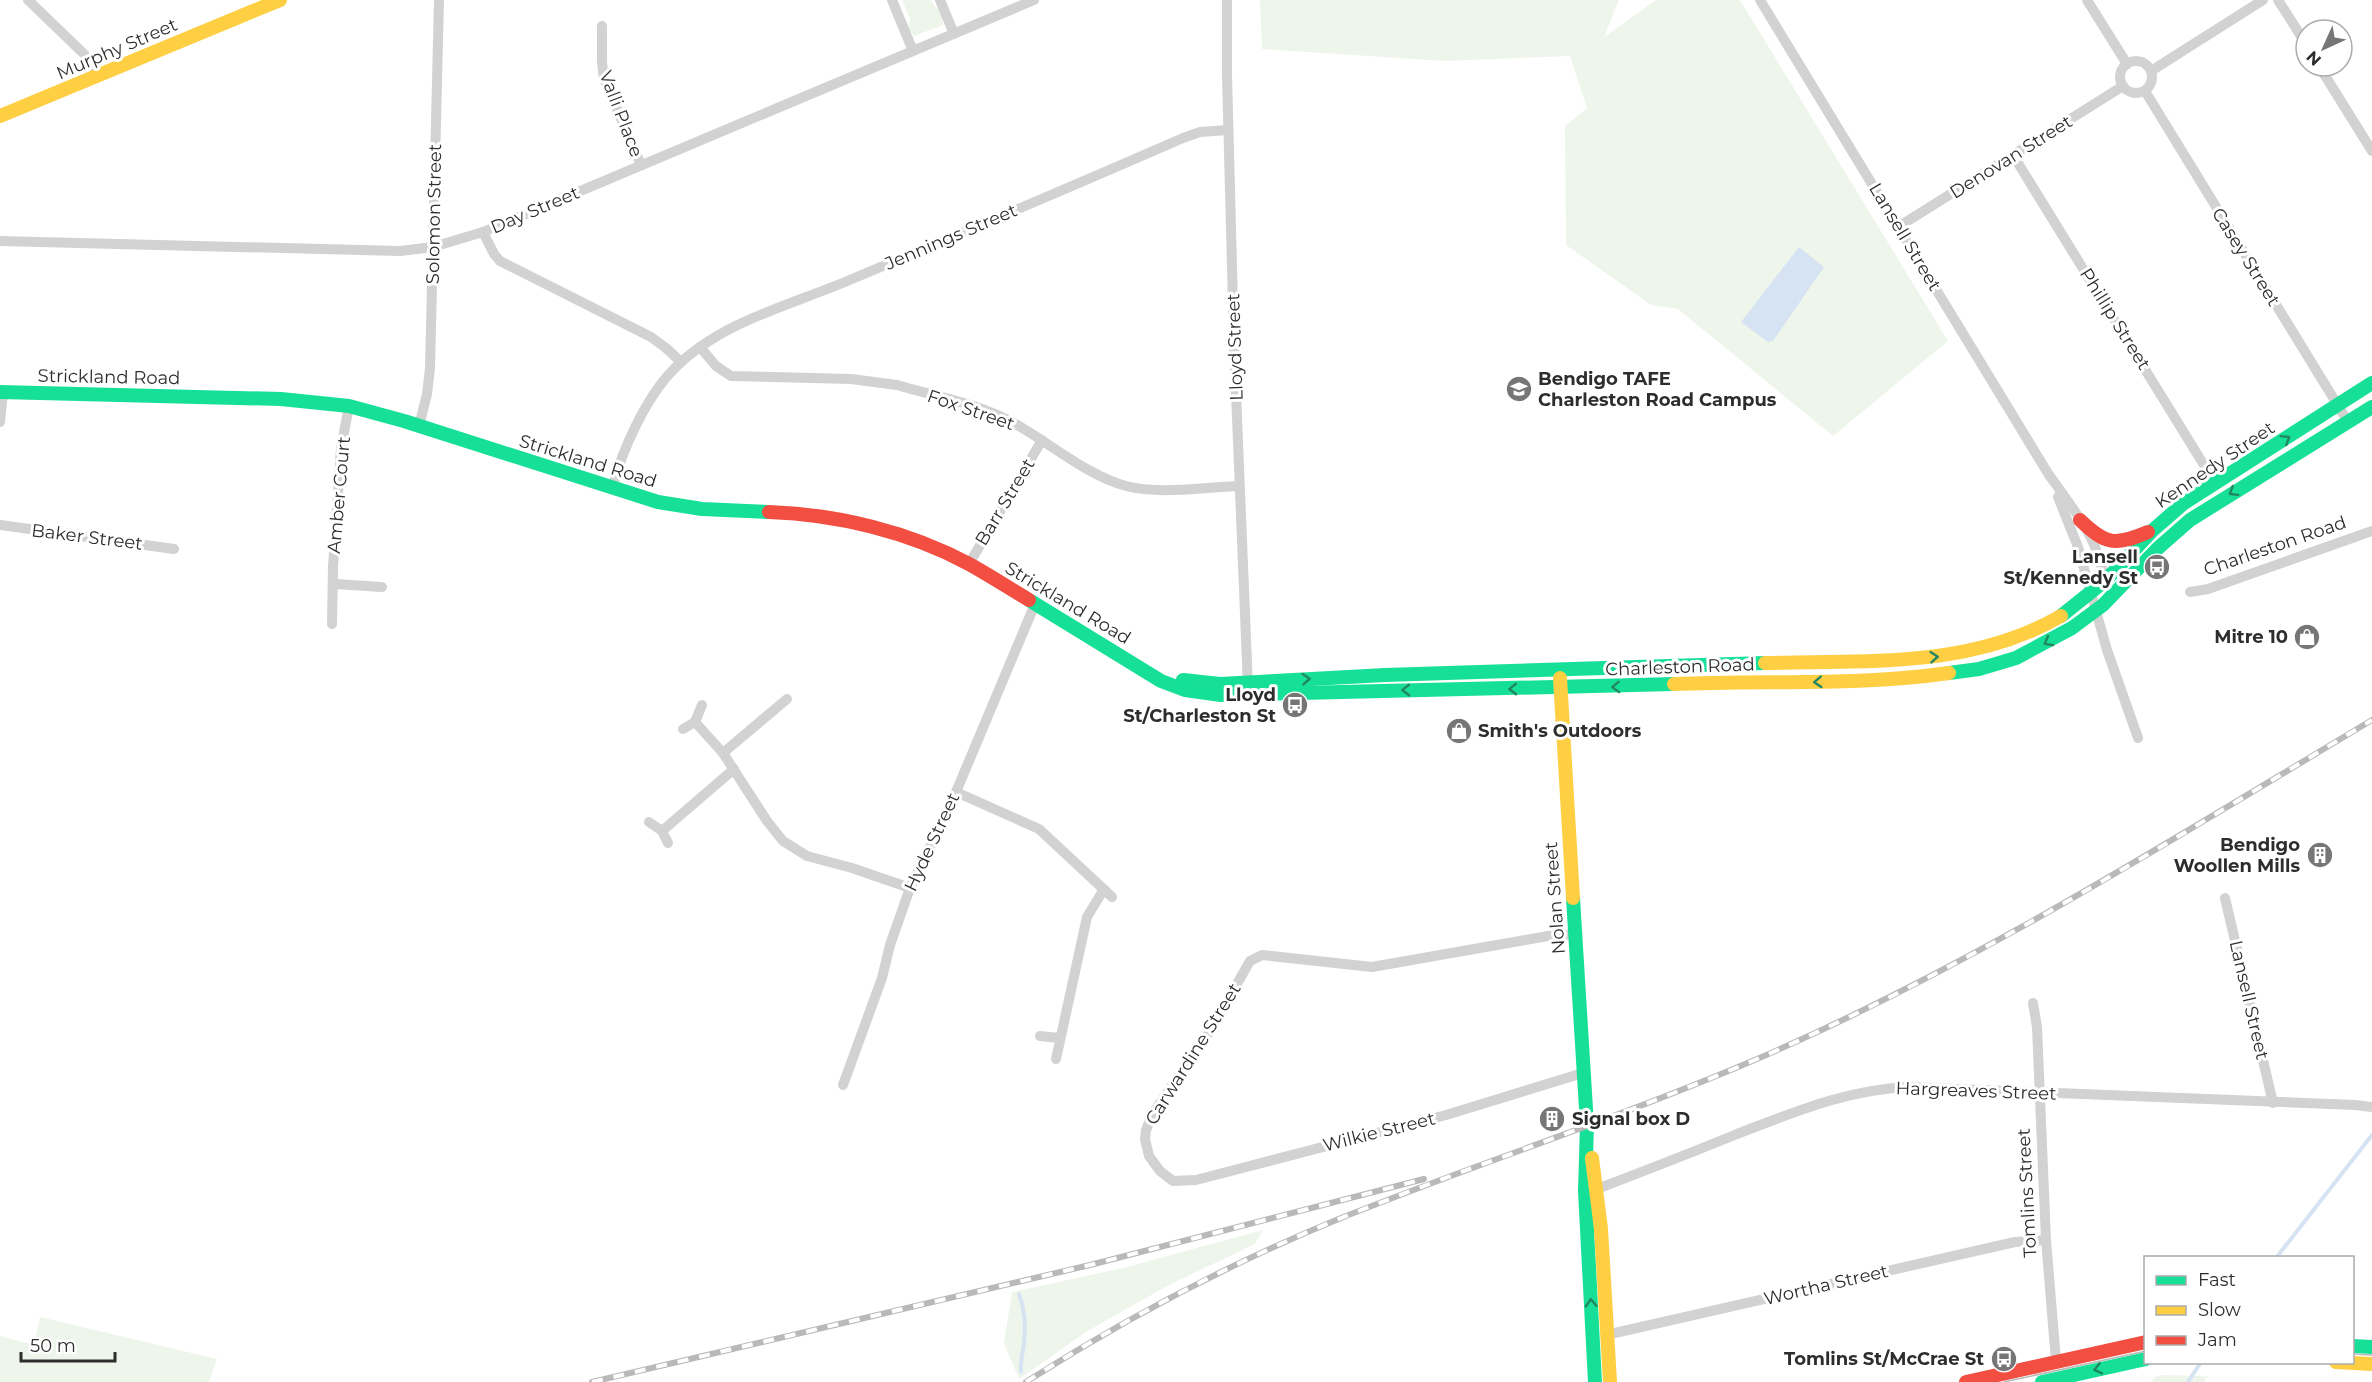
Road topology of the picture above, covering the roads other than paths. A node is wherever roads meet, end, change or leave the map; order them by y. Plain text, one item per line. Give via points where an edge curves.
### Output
1 (28, 0) edge
2 (280, 0) edge
3 (439, 0) edge
4 (892, 0) edge
5 (940, 0) edge
6 (1034, 0) edge
7 (1227, 0) edge
8 (1760, 0) edge
9 (2086, 0) edge
10 (2263, 0) edge
11 (2278, 0) edge
12 (2294, 25) edge
13 (602, 26) dead end
14 (954, 34) junction
15 (913, 51) junction
16 (2127, 64) junction
17 (2151, 71) junction
18 (99, 75) junction
19 (2326, 78) edge
20 (2123, 86) junction
21 (2145, 91) junction
22 (0, 116) edge
23 (1228, 130) junction
24 (2372, 151) edge
25 (2013, 155) junction
26 (640, 165) junction
27 (1898, 227) junction
28 (483, 232) junction
29 (0, 241) edge
30 (433, 247) junction
31 (700, 347) junction
32 (681, 362) junction
33 (2372, 383) edge
34 (2, 392) edge
35 (349, 406) junction
36 (2339, 407) junction
37 (2372, 407) edge
38 (0, 422) edge
39 (2348, 422) junction
40 (418, 426) junction
41 (1042, 440) junction
42 (2049, 475) junction
43 (2215, 483) junction
44 (1239, 486) junction
45 (612, 489) junction
46 (2080, 520) junction
47 (0, 525) edge
48 (2154, 529) junction
49 (2372, 531) edge
50 (174, 549) dead end
51 (969, 564) junction
52 (2104, 581) junction
53 (335, 584) junction
54 (382, 587) dead end
55 (2190, 592) dead end
56 (2091, 593) junction
57 (1035, 604) junction
58 (2100, 608) junction
59 (332, 624) dead end
60 (1670, 665) junction
61 (1559, 668) junction
62 (1671, 684) junction
63 (1560, 688) junction
64 (1248, 689) junction
65 (787, 699) dead end
66 (702, 705) dead end
67 (695, 722) junction
68 (683, 729) dead end
69 (2138, 738) dead end
70 (723, 753) junction
71 (734, 769) junction
72 (956, 792) junction
73 (649, 822) dead end
74 (662, 831) junction
75 (668, 843) dead end
76 (910, 888) junction
77 (2225, 898) dead end
78 (1575, 934) junction
79 (2033, 1004) dead end
80 (1040, 1036) dead end
81 (1059, 1038) junction
82 (1056, 1059) dead end
83 (1583, 1073) junction
84 (843, 1085) dead end
85 (2040, 1092) junction
86 (2273, 1103) junction
87 (2372, 1107) edge
88 (1173, 1181) joint
89 (1591, 1190) junction
90 (2046, 1240) junction
91 (1599, 1335) junction
92 (2144, 1342) edge
93 (2354, 1346) edge
94 (2372, 1347) edge
95 (2144, 1359) edge
96 (2056, 1361) junction
97 (2354, 1363) edge
98 (2372, 1364) edge
99 (2048, 1381) edge
100 (1594, 1382) edge
101 (1610, 1382) edge
102 (1966, 1382) edge

1 - 18 street via 84,54
2 - 18 main road, Murphy Street
3 - 30 street, Solomon Street
4 - 15 street
5 - 14 street
6 - 14 street, Day Street
7 - 23 street, Lloyd Street
8 - 27 street, Lansell Street
9 - 16 street
10 - 17 street
11 - 12 street
13 - 26 street, Valli Place via 604,79
14 - 15 street, Day Street
15 - 26 street, Day Street
16 - 17 street via 2137,61
16 - 20 street via 2120,77
17 - 21 street via 2152,82
18 - 22 main road, Murphy Street
19 - 24 street
20 - 21 street via 2136,94
20 - 25 street, Denovan Street
21 - 36 street, Casey Street
23 - 31 street, Jennings Street via 1183,138 731,328
23 - 44 street, Lloyd Street
25 - 27 street, Denovan Street
25 - 43 street, Phillip Street
26 - 28 street, Day Street
27 - 42 street, Lansell Street
28 - 30 street, Day Street
28 - 32 street via 500,261 651,338
29 - 30 street, Day Street via 388,250
30 - 40 street, Solomon Street via 429,377
31 - 32 street, Jennings Street
31 - 41 street, Fox Street via 731,376 851,379 897,385 996,414
32 - 45 street, Jennings Street via 645,411
33 - 36 main road, Kennedy Street
34 - 35 main road, Strickland Road via 281,399
34 - 38 street
35 - 40 main road, Strickland Road
35 - 53 street, Amber Court via 340,459
36 - 39 street, Casey Street
43 -> 36 main road, Kennedy Street
37 - 39 main road, Kennedy Street
39 -> 58 main road, Kennedy Street via 2190,520
40 - 45 main road, Strickland Road
41 - 44 street, Fox Street via 1102,477 1125,486
41 - 51 street, Barr Street
42 - 46 street, Lansell Street
42 - 56 street, Lansell Street via 2071,526
43 - 48 main road, Kennedy Street
44 - 64 street, Lloyd Street
45 - 51 main road, Strickland Road via 684,507 801,513 838,519 893,533
46 - 48 main road via 2097,536 2111,542 2128,540
46 - 52 street, Lansell Street via 2096,549
47 - 50 street, Baker Street
48 - 52 main road, Kennedy Street
49 - 55 street, Charleston Road
51 - 57 main road, Strickland Road
52 - 56 main road, Kennedy Street
52 - 58 street, Lansell Street
53 - 54 street
53 - 59 street, Amber Court
56 - 58 street, Lansell Street
60 -> 56 main road, Charleston Road via 1913,659 1971,653 2034,632
57 - 64 main road, Strickland Road via 1136,665 1193,682
57 - 72 street, Hyde Street
58 -> 62 main road, Charleston Road via 2038,647 1979,669 1806,683
58 - 69 street, Lansell Street via 2107,650
60 - 61 main road, Charleston Road
60 - 62 main road
61 - 63 main road, Nolan Street
64 -> 61 main road, Charleston Road via 1385,675
62 -> 63 main road, Charleston Road
63 -> 64 main road, Charleston Road
63 - 78 main road, Nolan Street
65 - 70 street
66 - 67 street
67 - 68 street
67 - 70 street
70 - 71 street
71 - 74 street
71 - 76 street via 776,834 790,847 807,856
72 - 76 street, Hyde Street
72 - 81 street via 1039,829 1108,893 1088,917
73 - 74 street
74 - 75 street
76 - 84 street, Hyde Street
77 - 86 street, Lansell Street
78 - 83 main road, Nolan Street
78 - 88 street, Carwardine Street via 1372,967 1254,957 1148,1122 1145,1138 1149,1156
79 - 85 street, Tomlins Street
80 - 81 street
81 - 82 street
83 - 88 street, Wilkie Street via 1446,1116 1219,1174
83 - 89 main road, Nolan Street
85 - 86 street, Hargreaves Street
85 - 89 street, Hargreaves Street via 1908,1087 1858,1091 1814,1104
85 - 90 street, Tomlins Street
86 - 87 street, Hargreaves Street
89 - 91 main road, Nolan Street
90 - 91 street, Wortha Street via 2015,1242
90 - 96 street, Tomlins Street
91 - 100 main road, Nolan Street
91 - 101 main road, Nolan Street
92 - 96 main road
93 - 94 main road
95 -> 99 main road
96 - 99 main road, Tomlins Street
96 - 102 main road
97 - 98 main road

